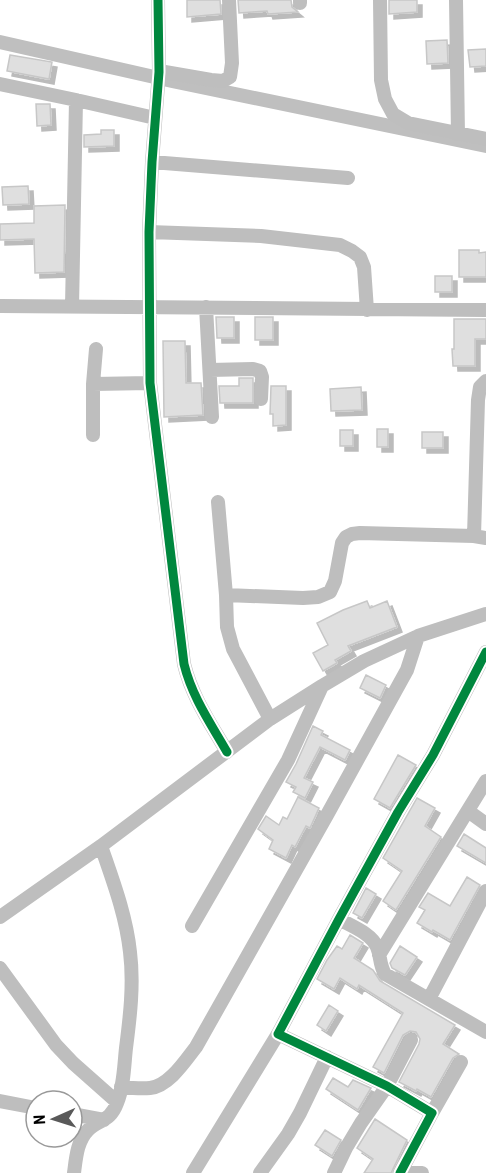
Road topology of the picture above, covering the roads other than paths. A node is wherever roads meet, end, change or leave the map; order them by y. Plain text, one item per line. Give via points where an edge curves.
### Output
1 (158, 0) edge
2 (229, 0) edge
3 (380, 0) edge
4 (456, 0) edge
5 (159, 71) junction
6 (0, 84) edge
7 (76, 100) junction
8 (156, 112) junction
9 (458, 134) junction
10 (486, 139) edge
11 (152, 162) junction
12 (348, 178) dead end
13 (149, 232) junction
14 (0, 306) edge
15 (72, 307) junction
16 (151, 307) junction
17 (206, 307) junction
18 (367, 310) junction
19 (486, 310) edge
20 (96, 349) dead end
21 (210, 370) junction
22 (486, 381) edge
23 (150, 383) junction
24 (93, 384) junction
25 (261, 399) dead end
26 (212, 417) dead end
27 (93, 435) dead end
28 (218, 502) dead end
29 (480, 537) edge
30 (226, 595) junction
31 (486, 614) edge
32 (418, 636) junction
33 (486, 652) edge
34 (322, 686) junction
35 (270, 719) junction
36 (227, 752) junction
37 (486, 781) edge
38 (468, 811) junction
39 (486, 824) edge
40 (101, 846) junction
41 (486, 891) edge
42 (482, 910) edge
43 (0, 917) edge
44 (339, 919) junction
45 (192, 926) dead end
46 (379, 956) junction
47 (0, 968) edge
48 (429, 999) junction
49 (486, 1032) edge
50 (278, 1034) junction
51 (411, 1040) dead end
52 (327, 1057) junction
53 (460, 1062) dead end
54 (387, 1086) junction
55 (121, 1087) junction
56 (0, 1101) edge
57 (117, 1102) junction
58 (24, 1105) edge
59 (432, 1113) junction
60 (84, 1116) edge
61 (104, 1120) junction
62 (401, 1172) edge
63 (74, 1173) edge
64 (193, 1173) edge
65 (260, 1173) edge
66 (334, 1173) edge
67 (422, 1173) edge

1 - 5 street
2 - 5 street via 230,77 211,80
3 - 9 street via 381,80 393,114 408,123
4 - 9 street
5 - 8 street
6 - 7 street
7 - 8 street
7 - 15 street
8 - 11 street
9 - 10 street
11 - 12 street
11 - 13 street
13 - 16 street
13 - 18 street via 261,236 340,245 360,257
14 - 15 street
15 - 16 street
16 - 17 street
16 - 23 street
17 - 18 street
17 - 21 street
18 - 19 street
20 - 24 street
21 - 25 street via 260,370
21 - 26 street
22 - 29 street via 480,387 478,400
23 - 24 street
23 - 36 street via 184,664 195,698
24 - 27 street
28 - 30 street
29 - 30 street via 352,534 342,543 330,592 303,598
30 - 35 street via 227,627 233,649
31 - 32 street
32 - 34 street
32 - 55 street via 407,670 196,1047 158,1086
33 - 44 street via 433,755
34 - 35 street
34 - 45 street via 288,760
35 - 36 street
36 - 40 street
37 - 38 street
38 - 39 street
38 - 46 street
40 - 43 street
40 - 55 street via 121,903 130,953 130,1011
41 - 42 street
42 - 48 street
44 - 46 street via 370,938
44 - 50 street
46 - 48 street via 385,974
47 - 57 street via 56,1045
48 - 49 street
50 - 52 street
50 - 64 street
51 - 54 street
52 - 54 street
52 - 65 street via 288,1134
53 - 59 street
54 - 59 street
54 - 66 street
55 - 57 street
56 - 58 street
57 - 61 street
59 - 62 street
60 - 61 street
61 - 63 street via 82,1137
62 - 67 street

